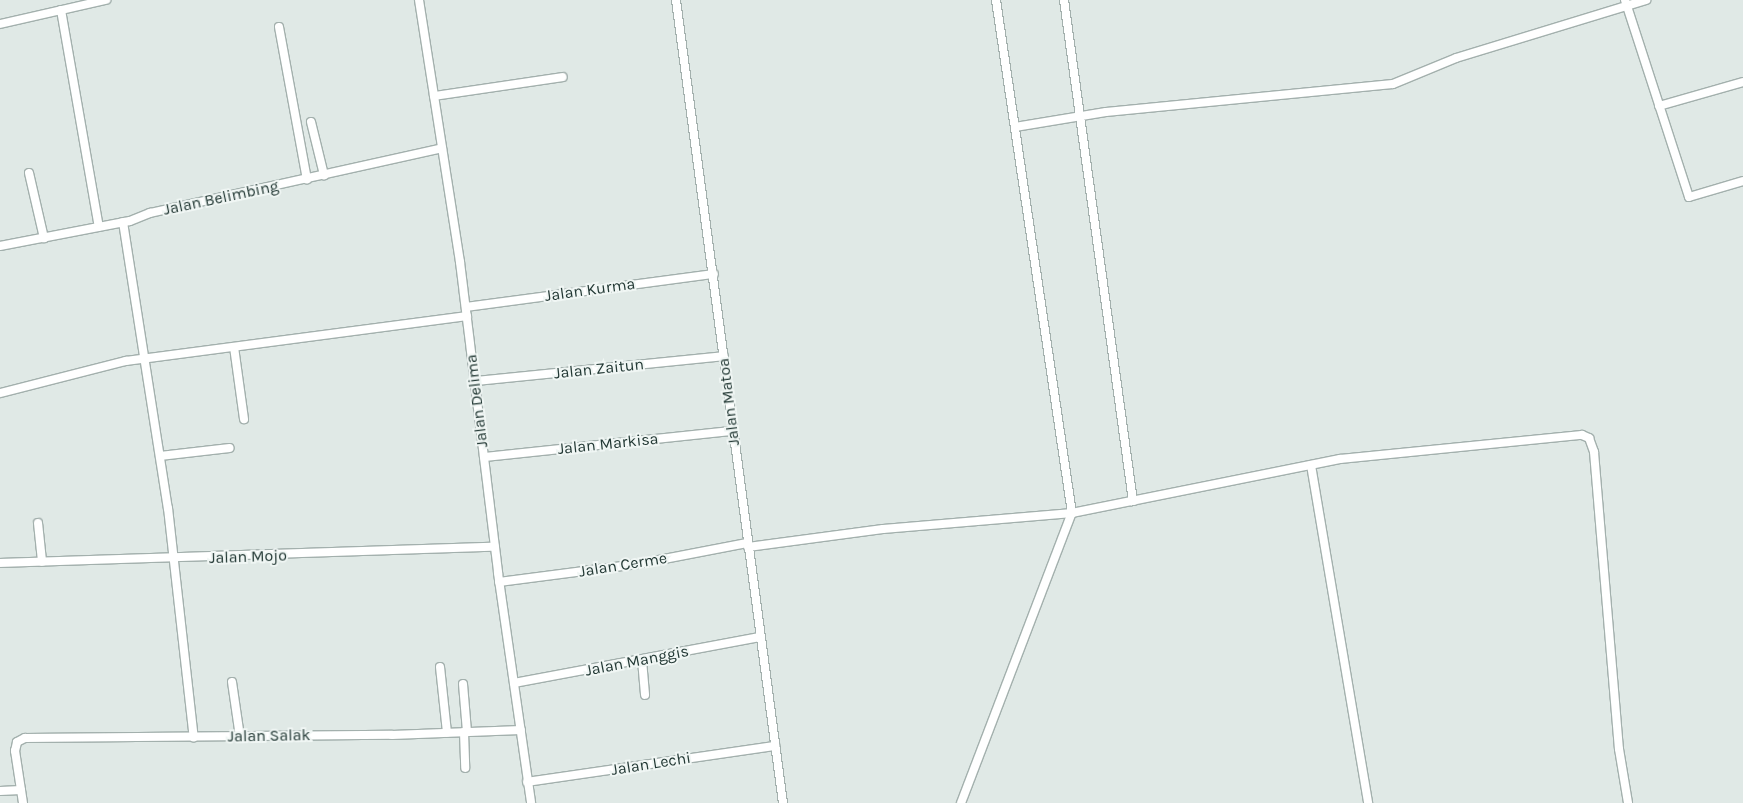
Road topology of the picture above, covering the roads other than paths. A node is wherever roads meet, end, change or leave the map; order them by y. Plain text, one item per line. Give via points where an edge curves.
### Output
1 (106, 0) edge
2 (419, 0) edge
3 (676, 0) edge
4 (996, 0) edge
5 (1064, 0) edge
6 (1646, 0) edge
7 (1626, 3) edge
8 (61, 10) junction
9 (0, 24) edge
10 (279, 27) dead end
11 (563, 77) dead end
12 (1743, 82) edge
13 (434, 96) junction
14 (1659, 106) junction
15 (1080, 116) junction
16 (311, 122) dead end
17 (1015, 127) junction
18 (442, 148) junction
19 (29, 173) dead end
20 (324, 175) junction
21 (307, 179) junction
22 (1743, 181) edge
23 (123, 222) junction
24 (98, 227) junction
25 (44, 238) junction
26 (0, 246) edge
27 (714, 274) junction
28 (466, 307) junction
29 (467, 316) junction
30 (234, 347) junction
31 (724, 356) junction
32 (146, 358) junction
33 (475, 382) junction
34 (0, 393) edge
35 (244, 419) dead end
36 (732, 431) junction
37 (230, 448) dead end
38 (160, 456) junction
39 (484, 457) junction
40 (1311, 464) junction
41 (1133, 501) junction
42 (1072, 513) junction
43 (38, 523) dead end
44 (747, 545) junction
45 (495, 547) junction
46 (175, 560) junction
47 (42, 562) junction
48 (0, 563) edge
49 (499, 582) junction
50 (760, 637) junction
51 (642, 660) junction
52 (440, 667) dead end
53 (232, 682) dead end
54 (514, 683) junction
55 (464, 684) dead end
56 (645, 695) dead end
57 (521, 730) junction
58 (466, 732) junction
59 (447, 733) junction
60 (240, 737) junction
61 (194, 738) junction
62 (776, 746) junction
63 (465, 768) dead end
64 (528, 782) junction
65 (22, 790) junction
66 (0, 791) edge
67 (23, 803) edge
68 (530, 803) edge
69 (783, 803) edge
70 (961, 803) edge
71 (1368, 803) edge
72 (1628, 803) edge

1 - 8 street
2 - 13 street, Jalan Delima
3 - 27 street, Jalan Matoa
4 - 17 street
5 - 15 street
6 - 7 street
7 - 14 street
7 - 15 street via 1462,56 1393,84
8 - 9 street
8 - 24 street
10 - 21 street
11 - 13 street
12 - 14 street
13 - 18 street, Jalan Delima
14 - 22 street via 1689,197
15 - 17 street
15 - 41 street
16 - 20 street
17 - 42 street
18 - 20 street, Jalan Belimbing
18 - 28 street, Jalan Delima
19 - 25 street
20 - 21 street, Jalan Belimbing
21 - 23 street, Jalan Belimbing via 150,213
23 - 24 street, Jalan Belimbing
23 - 32 street
24 - 25 street, Jalan Belimbing
25 - 26 street, Jalan Belimbing
27 - 28 street, Jalan Kurma
27 - 31 street, Jalan Matoa
28 - 29 street, Jalan Delima
29 - 30 street
29 - 33 street, Jalan Delima
30 - 32 street
30 - 35 street
31 - 33 street, Jalan Zaitun
31 - 36 street, Jalan Matoa
32 - 34 street
32 - 38 street
33 - 39 street, Jalan Delima
36 - 39 street, Jalan Markisa
36 - 44 street, Jalan Matoa
37 - 38 street
38 - 46 street
39 - 45 street, Jalan Delima
40 - 41 street, Jalan Cerme
40 - 71 street
40 - 72 street, Jalan Cerme via 1566,436 1589,438 1594,452 1619,749
41 - 42 street, Jalan Cerme
42 - 44 street, Jalan Cerme via 884,528
42 - 70 street
43 - 47 street
44 - 49 street, Jalan Cerme via 638,564
44 - 50 street, Jalan Matoa
45 - 46 street, Jalan Mojo
45 - 49 street, Jalan Delima
46 - 47 street, Jalan Mojo
46 - 61 street
47 - 48 street, Jalan Mojo
49 - 54 street, Jalan Delima
50 - 51 street, Jalan Manggis
50 - 62 street, Jalan Matoa
51 - 54 street, Jalan Manggis
51 - 56 street
52 - 59 street
53 - 60 street
54 - 57 street, Jalan Delima
55 - 58 street
57 - 58 street, Jalan Salak
57 - 64 street, Jalan Delima
58 - 59 street, Jalan Salak
58 - 63 street
59 - 60 street, Jalan Salak
60 - 61 street, Jalan Salak
61 - 65 street, Jalan Salak via 25,738 17,742 15,751
62 - 64 street, Jalan Lechi
62 - 69 street, Jalan Matoa
64 - 68 street, Jalan Delima
65 - 66 street
65 - 67 street

